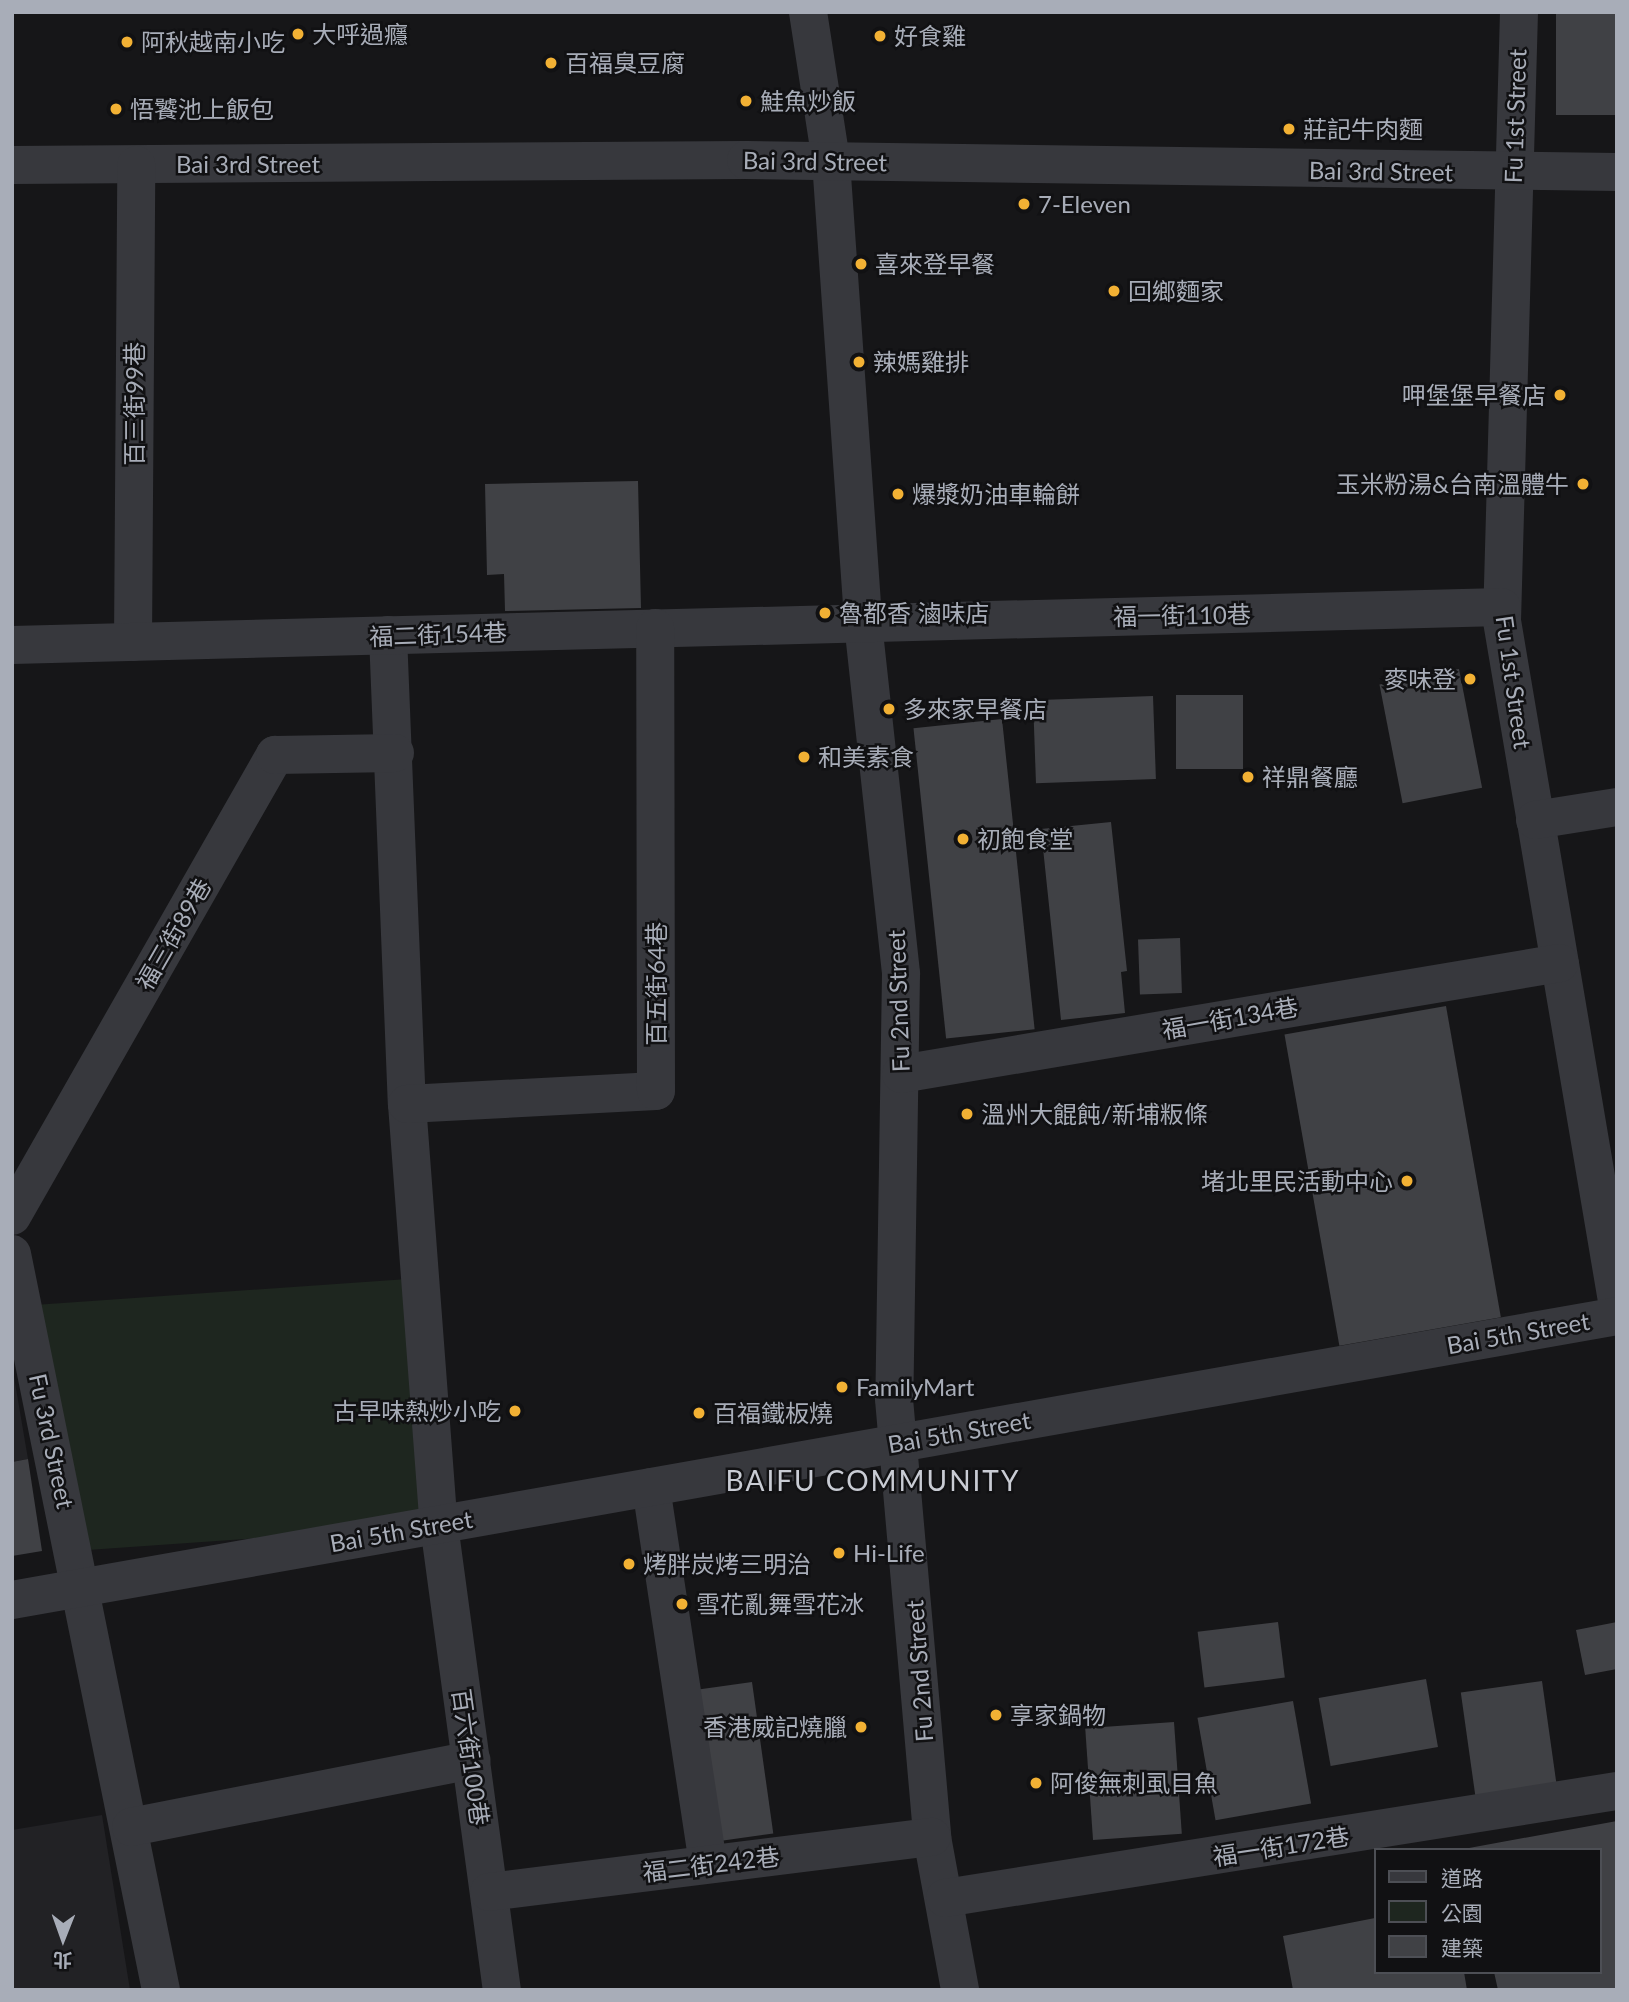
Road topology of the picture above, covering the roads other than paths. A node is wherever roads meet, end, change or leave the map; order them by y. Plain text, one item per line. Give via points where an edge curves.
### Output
1 (808, 12) edge
2 (1519, 12) edge
3 (831, 161) junction
4 (12, 165) edge
5 (136, 165) junction
6 (1617, 172) edge
7 (1512, 173) junction
8 (1502, 607) junction
9 (863, 623) junction
10 (656, 628) junction
11 (388, 635) junction
12 (133, 642) junction
13 (12, 645) edge
14 (395, 753) junction
15 (1617, 807) edge
16 (1535, 820) junction
17 (1560, 963) junction
18 (901, 1074) junction
19 (407, 1104) junction
20 (1603, 1135) edge
21 (12, 1216) edge
22 (12, 1254) edge
23 (1617, 1301) edge
24 (1617, 1316) edge
25 (901, 1443) junction
26 (651, 1488) junction
27 (439, 1525) junction
28 (83, 1588) junction
29 (12, 1600) edge
30 (471, 1760) junction
31 (1617, 1791) edge
32 (131, 1827) junction
33 (932, 1837) junction
34 (708, 1864) junction
35 (489, 1892) junction
36 (945, 1898) junction
37 (161, 1990) edge
38 (502, 1990) edge
39 (960, 1990) edge

1 - 3 street, Fu 2nd Street
2 - 7 street, Fu 1st Street
3 - 5 street, Bai 3rd Street
3 - 7 street, Bai 3rd Street
3 - 9 street, Fu 2nd Street
4 - 5 street, Bai 3rd Street
5 - 12 street, 百三街99巷
6 - 7 street, Bai 3rd Street
7 - 8 street, Fu 1st Street
8 - 9 street, 福一街110巷
8 - 16 street, Fu 1st Street
9 - 10 street, 福二街154巷
9 - 18 street, Fu 2nd Street via 901,974
10 - 11 street, 福二街154巷
10 - 19 street, 百五街64巷 via 656,1091
11 - 12 street, 福二街154巷
11 - 14 street
12 - 13 street, 福二街154巷
14 - 19 street
14 - 21 street, 福三街89巷 via 275,755
15 - 16 street
16 - 17 street, Fu 1st Street
17 - 18 street, 福一街134巷
17 - 20 street, Fu 1st Street
18 - 25 street, Fu 2nd Street via 894,1399
19 - 27 street
20 - 23 street, Fu 1st Street
22 - 28 street, Fu 3rd Street
24 - 25 street, Bai 5th Street
25 - 26 street, Bai 5th Street
25 - 33 street, Fu 2nd Street
26 - 27 street, Bai 5th Street
26 - 34 street
27 - 28 street, Bai 5th Street
27 - 30 street, 百六街100巷
28 - 29 street, Bai 5th Street
28 - 32 street, Fu 3rd Street
30 - 32 street
30 - 35 street, 百六街100巷
31 - 36 street, 福一街172巷
32 - 37 street, Fu 3rd Street
33 - 34 street, 福二街242巷
33 - 36 street, Fu 2nd Street
34 - 35 street, 福二街242巷
35 - 38 street, 百六街100巷
36 - 39 street, Fu 2nd Street

